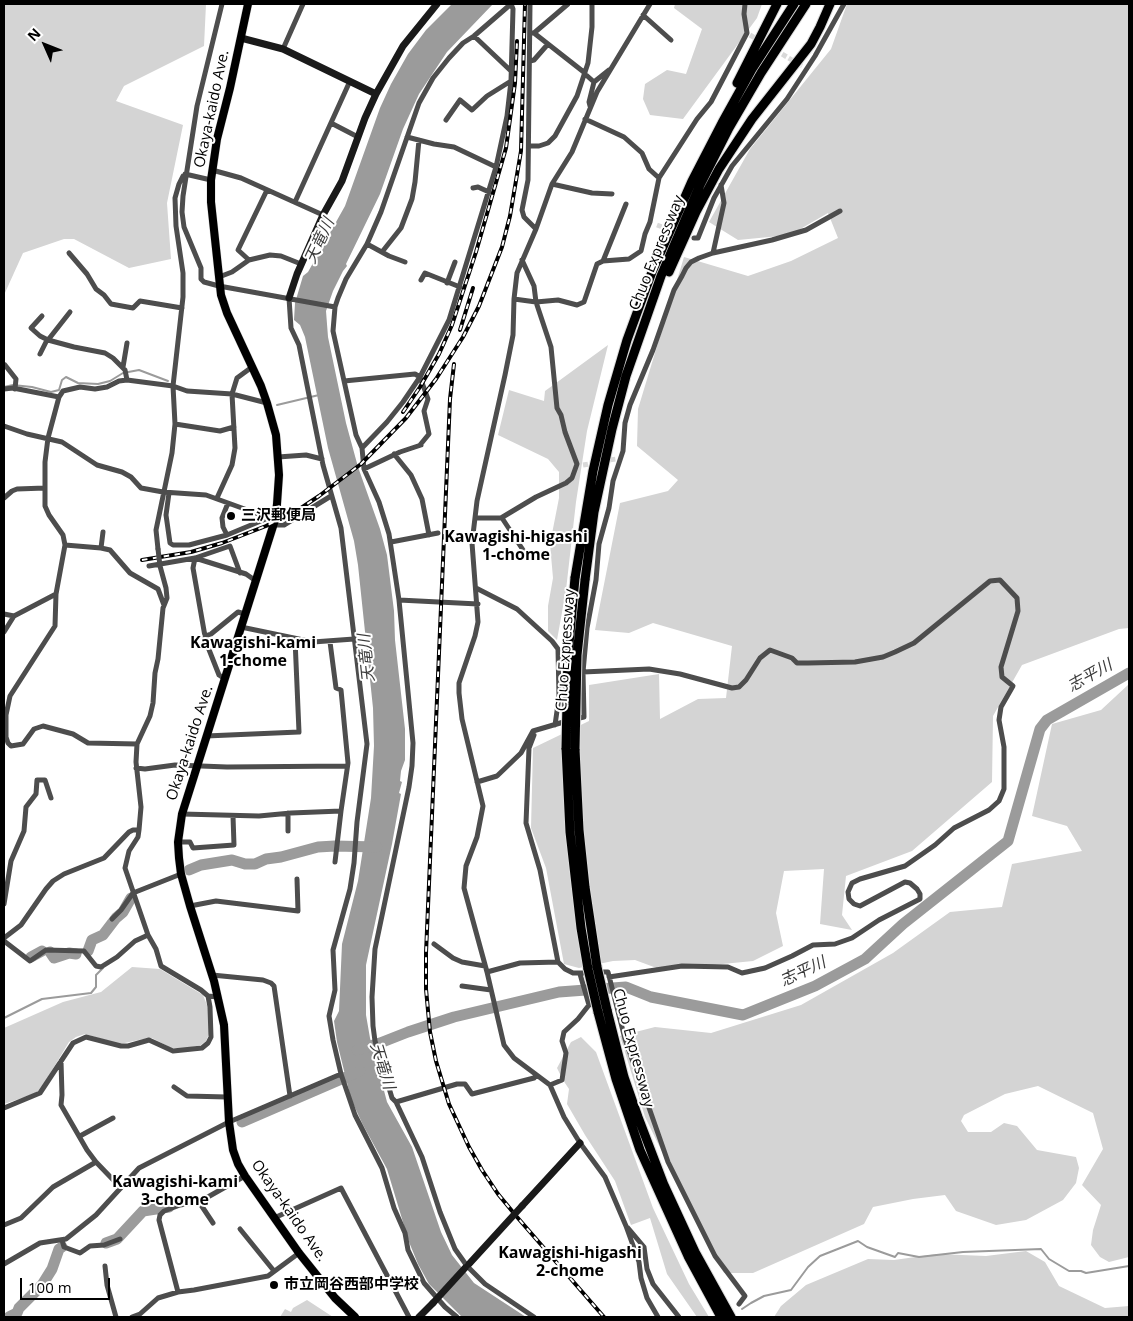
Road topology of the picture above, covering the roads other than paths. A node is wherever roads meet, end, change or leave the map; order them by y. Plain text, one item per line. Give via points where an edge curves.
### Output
1 (222, 4) edge
2 (248, 4) edge
3 (302, 4) edge
4 (436, 4) edge
5 (511, 4) edge
6 (530, 4) edge
7 (568, 4) edge
8 (592, 4) edge
9 (650, 4) edge
10 (746, 4) edge
11 (777, 4) edge
12 (794, 4) edge
13 (806, 4) edge
14 (830, 4) edge
15 (844, 4) edge
16 (643, 15) junction
17 (532, 33) junction
18 (474, 36) junction
19 (241, 38) junction
20 (671, 40) dead end
21 (548, 44) junction
22 (282, 49) junction
23 (530, 60) junction
24 (610, 69) junction
25 (511, 71) junction
26 (585, 73) junction
27 (511, 80) junction
28 (350, 81) junction
29 (594, 82) junction
30 (376, 94) junction
31 (590, 107) junction
32 (585, 119) junction
33 (446, 120) dead end
34 (331, 123) junction
35 (358, 137) junction
36 (407, 137) junction
37 (420, 140) junction
38 (529, 146) junction
39 (496, 167) junction
40 (212, 170) junction
41 (185, 174) junction
42 (659, 178) junction
43 (211, 180) junction
44 (552, 184) junction
45 (721, 185) junction
46 (473, 188) dead end
47 (267, 190) junction
48 (489, 192) junction
49 (612, 194) dead end
50 (295, 202) junction
51 (626, 204) dead end
52 (840, 211) dead end
53 (323, 215) junction
54 (650, 222) junction
55 (657, 225) tunnel mouth
56 (536, 229) junction
57 (694, 238) dead end
58 (367, 244) junction
59 (382, 252) junction
60 (69, 253) dead end
61 (713, 253) junction
62 (248, 260) junction
63 (522, 260) junction
64 (603, 261) junction
65 (405, 262) dead end
66 (455, 262) dead end
67 (301, 264) junction
68 (219, 277) junction
69 (421, 280) dead end
70 (447, 282) junction
71 (219, 286) junction
72 (460, 287) junction
73 (292, 299) junction
74 (514, 299) junction
75 (536, 302) junction
76 (333, 306) junction
77 (182, 308) junction
78 (70, 312) dead end
79 (42, 316) dead end
80 (48, 340) junction
81 (127, 342) dead end
82 (40, 354) dead end
83 (5, 366) dead end
84 (252, 367) junction
85 (123, 368) junction
86 (420, 377) junction
87 (127, 380) junction
88 (344, 381) junction
89 (173, 386) junction
90 (15, 388) junction
91 (4, 389) edge
92 (232, 394) junction
93 (58, 397) junction
94 (268, 404) junction
95 (176, 424) junction
96 (4, 426) edge
97 (234, 427) junction
98 (612, 429) junction
99 (48, 438) junction
100 (362, 448) junction
101 (394, 454) junction
102 (278, 457) junction
103 (322, 459) junction
104 (364, 469) junction
105 (45, 488) junction
106 (166, 492) junction
107 (331, 496) junction
108 (4, 498) edge
109 (217, 498) junction
110 (228, 503) junction
111 (586, 509) junction
112 (475, 518) junction
113 (502, 518) junction
114 (272, 521) junction
115 (103, 532) dead end
116 (438, 533) dead end
117 (227, 535) junction
118 (429, 535) junction
119 (390, 542) junction
120 (65, 545) junction
121 (101, 548) junction
122 (527, 556) dead end
123 (195, 558) junction
124 (149, 566) dead end
125 (240, 573) junction
126 (580, 579) junction
127 (256, 581) junction
128 (476, 588) junction
129 (56, 594) junction
130 (399, 600) junction
131 (478, 604) junction
132 (164, 605) junction
133 (4, 614) edge
134 (245, 614) junction
135 (14, 616) junction
136 (241, 627) junction
137 (4, 632) edge
138 (205, 636) junction
139 (295, 639) junction
140 (354, 639) junction
141 (330, 642) junction
142 (583, 672) junction
143 (225, 679) junction
144 (555, 725) junction
145 (539, 729) junction
146 (206, 736) junction
147 (137, 744) junction
148 (197, 766) junction
149 (347, 766) junction
150 (136, 768) junction
151 (477, 782) junction
152 (51, 798) dead end
153 (341, 811) junction
154 (288, 813) junction
155 (182, 814) junction
156 (233, 816) junction
157 (139, 830) junction
158 (288, 831) dead end
159 (178, 842) junction
160 (335, 862) dead end
161 (181, 874) junction
162 (297, 879) dead end
163 (133, 892) junction
164 (4, 904) edge
165 (190, 906) junction
166 (112, 919) dead end
167 (148, 935) junction
168 (4, 939) edge
169 (434, 944) dead end
170 (558, 962) junction
171 (486, 969) junction
172 (589, 970) junction
173 (212, 975) junction
174 (609, 977) junction
175 (462, 986) dead end
176 (491, 990) junction
177 (208, 996) junction
178 (218, 997) junction
179 (614, 1000) junction
180 (589, 1005) junction
181 (602, 1011) junction
182 (61, 1060) junction
183 (341, 1074) junction
184 (536, 1075) junction
185 (550, 1085) junction
186 (174, 1087) dead end
187 (290, 1096) junction
188 (227, 1097) junction
189 (396, 1102) junction
190 (4, 1108) edge
191 (113, 1118) dead end
192 (228, 1122) junction
193 (80, 1136) junction
194 (580, 1143) junction
195 (96, 1162) junction
196 (245, 1176) junction
197 (121, 1188) junction
198 (199, 1202) junction
199 (274, 1218) junction
200 (213, 1223) dead end
201 (4, 1225) edge
202 (626, 1226) junction
203 (240, 1229) dead end
204 (120, 1239) dead end
205 (62, 1240) junction
206 (299, 1253) junction
207 (4, 1264) edge
208 (105, 1266) dead end
209 (467, 1266) junction
210 (274, 1272) junction
211 (178, 1292) junction
212 (739, 1304) dead end
213 (116, 1317) edge
214 (132, 1317) edge
215 (355, 1317) edge
216 (409, 1317) edge
217 (419, 1317) edge
218 (457, 1317) edge
219 (534, 1317) edge
220 (658, 1317) edge
221 (679, 1317) edge
222 (721, 1317) edge
223 (731, 1317) edge

1 - 41 street via 197,106
2 - 19 main road, Okaya-kaido Ave.
3 - 22 street
4 - 30 street via 403,46
5 - 18 street
5 - 25 street
6 - 17 street
7 - 17 street
8 - 26 street
9 - 16 street
10 - 42 street via 744,14 749,34 711,102 696,119
11 - 111 highway via 688,181 637,299 598,430
12 - 111 highway, Chuo Expressway via 722,123 665,241 638,308 618,372 600,438
13 - 98 highway, Chuo Expressway via 744,101 700,185 642,327
14 - 98 highway via 811,44 718,169 653,311
15 - 45 street via 787,99 744,150
16 - 20 street
16 - 24 street
17 - 21 street
17 - 23 street
18 - 25 street
18 - 36 street via 463,43 433,78 419,102
19 - 22 street
19 - 40 main road, Okaya-kaido Ave.
21 - 23 street via 534,60
21 - 26 street
22 - 28 street
23 - 38 street
24 - 29 street
24 - 31 street
25 - 27 street
26 - 29 street
26 - 38 street via 577,96 555,136 548,143
27 - 33 street via 472,110 460,100
27 - 39 street
28 - 30 street
28 - 34 street
29 - 31 street
30 - 35 street
31 - 32 street
32 - 42 street via 624,137 642,153 649,169
32 - 44 street via 572,152
34 - 35 street
34 - 50 street
35 - 53 street via 342,181
36 - 37 street
36 - 58 street
37 - 39 street via 454,147
37 - 59 street via 412,200 400,228
38 - 56 street via 528,180 522,210 524,217
39 - 48 street
40 - 43 main road, Okaya-kaido Ave.
40 - 47 street
41 - 43 street
41 - 71 street via 184,227 201,268 201,279
41 - 77 street via 175,198 183,273
42 - 54 street
43 - 68 main road, Okaya-kaido Ave.
44 - 49 street
44 - 56 street
45 - 57 street via 698,238
45 - 61 street via 724,203
46 - 48 street
47 - 50 street
47 - 62 street via 238,250
48 - 72 street
50 - 53 street
51 - 64 street
52 - 61 street via 806,230
53 - 67 street
54 - 55 street
54 - 64 street via 638,255
56 - 63 street
58 - 59 street
58 - 76 street
59 - 65 street
60 - 77 street via 96,290 111,304 133,308 140,301
61 - 142 street via 686,268 674,290 630,405 623,451 618,460 599,544
62 - 67 street via 270,255
62 - 68 street
63 - 74 street
63 - 75 street via 534,286
64 - 75 street via 597,264 584,302 577,305 558,300
66 - 70 street
67 - 73 street
68 - 71 main road, Okaya-kaido Ave.
69 - 70 street via 425,273
70 - 72 street
71 - 73 street
71 - 84 main road, Okaya-kaido Ave. via 227,313
72 - 86 street via 449,320
73 - 76 street
73 - 103 street via 291,328 299,345
74 - 75 street
74 - 112 street via 511,343
75 - 113 street via 551,347 557,408 580,464 566,483
76 - 88 street via 333,331
77 - 89 street
78 - 80 street
79 - 80 street via 31,328
80 - 82 street
80 - 85 street via 105,353
81 - 85 street
83 - 90 street via 16,379
84 - 92 street via 237,378
84 - 94 main road, Okaya-kaido Ave.
85 - 87 street
86 - 88 street via 415,374
86 - 100 street via 387,422
86 - 101 street via 428,399 424,411 428,434 422,444
87 - 89 street
87 - 93 street via 107,387 63,391
88 - 100 street
89 - 92 street via 187,391
89 - 95 street
90 - 91 street
90 - 93 street
92 - 94 street
92 - 97 street
93 - 99 street
94 - 102 main road, Okaya-kaido Ave.
95 - 97 street via 220,431
95 - 106 street
96 - 99 street
97 - 109 street via 232,465
98 - 126 highway, Chuo Expressway
99 - 105 street via 44,462
99 - 106 street via 62,442 97,465 130,476 141,488
100 - 104 street
101 - 104 street
101 - 118 street via 411,475 422,499
102 - 103 street via 306,455
102 - 114 main road, Okaya-kaido Ave. via 279,475
103 - 107 street
104 - 119 street via 379,502
105 - 108 street via 17,489
105 - 120 street via 44,506 63,535
106 - 109 street
106 - 117 street via 170,543 189,546
106 - 132 street, bridge via 156,530 166,588
107 - 114 street via 284,525
107 - 140 street via 341,528
109 - 110 street
110 - 114 street
110 - 117 street via 222,518
111 - 126 highway, Chuo Expressway
112 - 113 street
112 - 128 street via 472,543
113 - 122 street
114 - 117 street
114 - 127 main road, Okaya-kaido Ave.
115 - 121 street
116 - 118 street
118 - 119 street
119 - 130 street
120 - 121 street
120 - 129 street
121 - 132 street via 110,550 130,573 158,589
123 - 124 street
123 - 125 street
123 - 125 street via 230,546
123 - 138 street via 192,568
125 - 127 street
126 - 172 highway, Chuo Expressway, bridge via 568,655 570,748
127 - 134 main road, Okaya-kaido Ave.
128 - 131 street
128 - 144 street via 517,609 558,649 559,697
129 - 135 street
129 - 147 street via 55,626 8,704 8,744 23,744 34,729 43,726 73,734 88,743
130 - 131 street
130 - 189 street via 412,766 375,949 372,997 376,1044
131 - 151 street via 475,636 459,683 462,719
132 - 147 street via 153,703
133 - 135 street
134 - 136 main road, Okaya-kaido Ave.
134 - 138 street via 238,612
135 - 137 street
136 - 139 street
136 - 143 main road, Okaya-kaido Ave.
138 - 143 street via 219,675
139 - 141 street
139 - 146 street via 299,732
140 - 141 street
140 - 183 street via 367,744 350,888 333,950 335,990 330,1016
141 - 149 street via 336,688 341,690
142 - 144 street via 584,717
142 - 174 street via 649,669 739,687 760,658 770,650 797,663 855,662 895,652 914,643 990,581 1000,580 1017,598 1018,611 1001,667 1002,677 1013,686 999,720 1004,747 1004,789 999,801 989,810 954,828 905,866 860,879 852,883 848,892 849,900 860,906 905,882 918,888 920,899 852,938 835,944 813,945 765,968 742,973 728,967 682,966
143 - 146 main road, Okaya-kaido Ave.
144 - 145 street
145 - 151 street via 533,732 521,753 497,776
145 - 170 street via 529,748 526,823 540,870
146 - 148 main road, Okaya-kaido Ave.
147 - 150 street
148 - 149 street
148 - 150 street
148 - 155 main road, Okaya-kaido Ave.
149 - 153 street
150 - 157 street via 141,807
151 - 171 street via 483,806 466,866 464,888
152 - 164 street via 45,780 37,780 36,794 26,807 24,832 11,862
153 - 154 street
153 - 160 street
154 - 156 street
154 - 158 street
155 - 156 street
155 - 159 main road, Okaya-kaido Ave.
156 - 159 street via 234,844 193,848 190,842
157 - 163 street via 126,859
157 - 168 street via 129,832 104,858 53,881 22,925
159 - 161 main road, Okaya-kaido Ave.
161 - 163 street
161 - 165 main road, Okaya-kaido Ave.
162 - 165 street via 298,911 216,901
163 - 166 street
163 - 167 street
165 - 173 main road, Okaya-kaido Ave.
167 - 168 street via 101,967 96,966 84,951 46,950 30,961
167 - 177 street via 161,966
169 - 171 street via 453,958
170 - 171 street via 520,963
170 - 172 street via 566,969
171 - 176 street
172 - 174 street via 608,972
172 - 180 street
172 - 181 highway, Chuo Expressway, bridge
173 - 178 main road, Okaya-kaido Ave.
173 - 187 street via 263,980 274,986
174 - 179 street
175 - 176 street
176 - 184 street via 504,1045 514,1058
177 - 178 street
177 - 182 street via 211,1037 202,1048 173,1051 150,1040 121,1046 86,1037 73,1043
178 - 188 main road, Okaya-kaido Ave. via 224,1024
179 - 180 street
179 - 212 street via 668,1162 715,1256 745,1296
180 - 185 street via 564,1032 562,1041 566,1053 562,1080
181 - 222 highway, Chuo Expressway via 616,1079 640,1150 669,1218
181 - 223 highway, Chuo Expressway via 664,1185
182 - 190 street via 40,1093
182 - 193 street via 61,1105
183 - 187 street
183 - 218 street via 355,1115 382,1168 408,1250 424,1283
184 - 185 street
184 - 189 street via 472,1094 465,1084 457,1084
185 - 194 street
186 - 188 street via 187,1096
187 - 192 street
188 - 192 main road, Okaya-kaido Ave.
189 - 209 street via 422,1157 451,1241
191 - 193 street
192 - 196 main road, Okaya-kaido Ave. via 233,1150
192 - 197 street via 139,1168
193 - 195 street
194 - 202 street via 605,1178
194 - 209 street, bridge
195 - 197 street
195 - 201 street via 53,1188 20,1218
196 - 198 street
196 - 199 main road, Okaya-kaido Ave.
197 - 205 street via 96,1215
198 - 200 street
198 - 211 street via 180,1205 160,1215
199 - 206 main road, Okaya-kaido Ave.
199 - 216 street via 341,1188
202 - 220 street via 647,1298
202 - 221 street via 644,1247 653,1284
203 - 210 street
204 - 205 street via 90,1246 80,1253 64,1247
205 - 207 street via 40,1244
206 - 210 street
206 - 215 main road, Okaya-kaido Ave. via 335,1298
208 - 213 street
209 - 217 street, bridge
209 - 219 street via 485,1284
210 - 211 street via 268,1276
211 - 214 street via 158,1298

